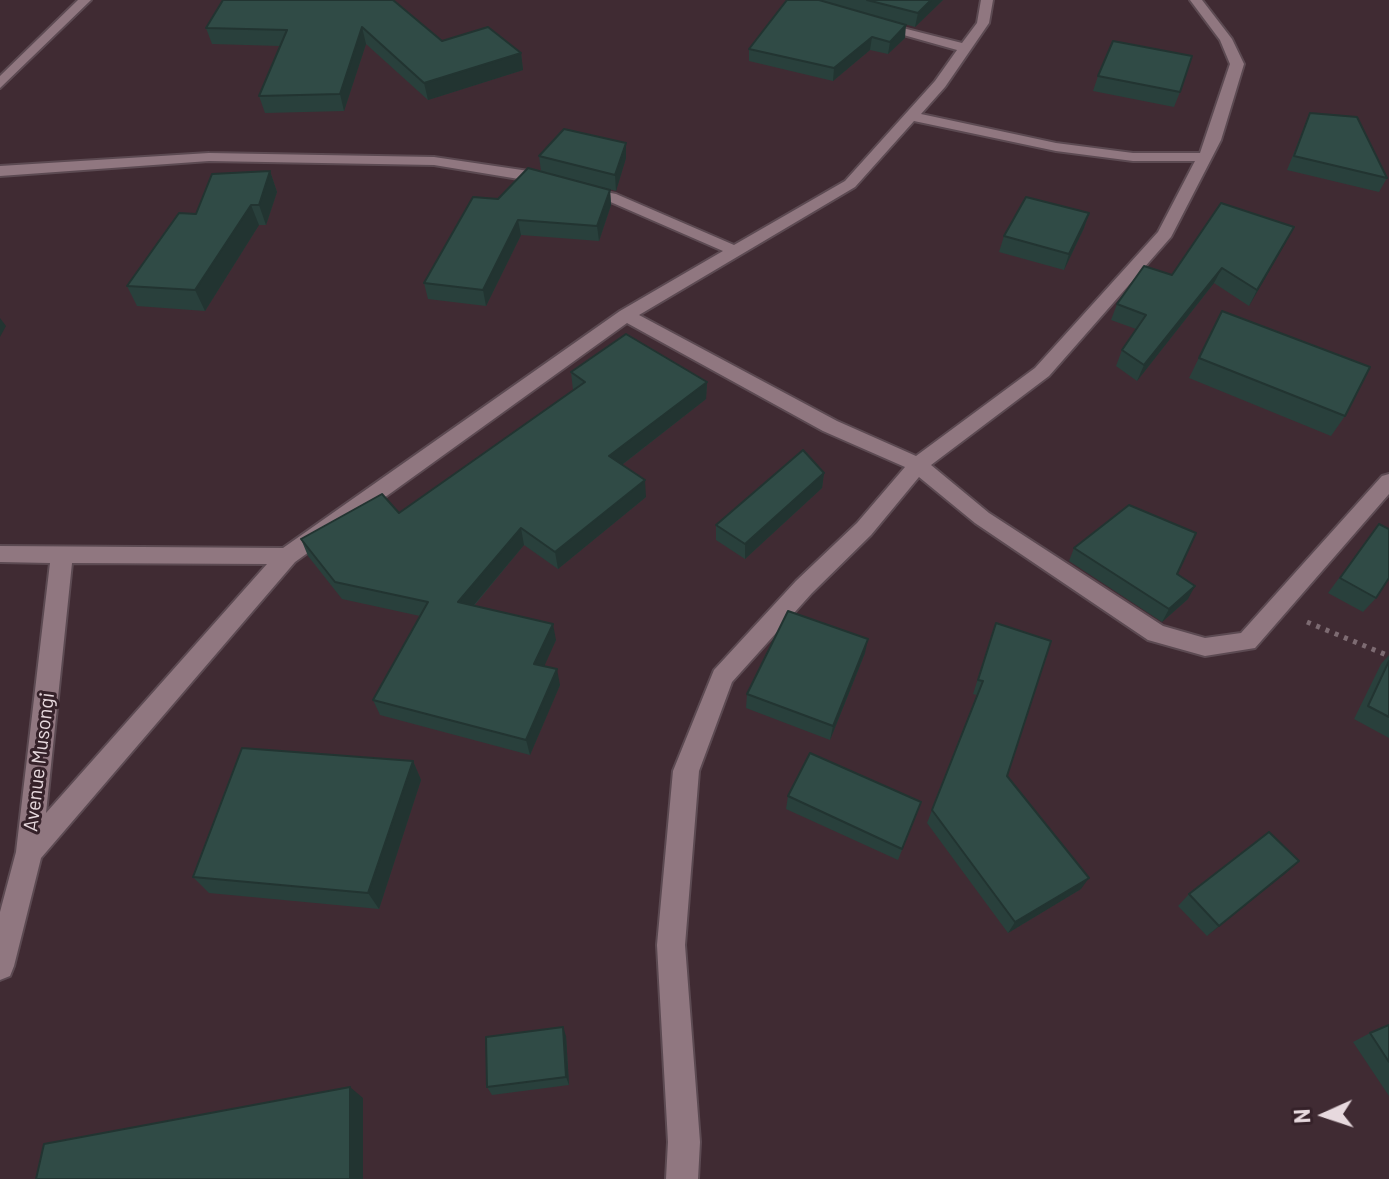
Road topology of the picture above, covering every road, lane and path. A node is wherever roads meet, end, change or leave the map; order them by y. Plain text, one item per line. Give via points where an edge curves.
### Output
1 (85, 0) edge
2 (987, 0) edge
3 (1196, 0) edge
4 (864, 20) edge
5 (964, 48) junction
6 (0, 84) edge
7 (910, 116) junction
8 (1205, 157) junction
9 (0, 171) edge
10 (733, 250) junction
11 (626, 315) junction
12 (918, 465) junction
13 (1389, 481) edge
14 (0, 554) edge
15 (62, 555) junction
16 (287, 556) junction
17 (1276, 609) junction
18 (1389, 656) edge
19 (29, 852) junction
20 (0, 966) edge
21 (682, 1179) edge

1 - 6 street
2 - 5 street via 983,23
3 - 8 street via 1226,39 1237,64
4 - 5 street
5 - 7 street
7 - 8 street via 1056,147 1133,157
7 - 10 street via 850,184
8 - 12 street via 1165,234 1042,372
9 - 10 street via 209,157 434,161 550,179 611,197
10 - 11 street
11 - 12 street via 830,426
11 - 16 street
12 - 17 street via 982,518 1156,633 1205,647 1247,641
12 - 21 street via 722,677 686,771 671,945
13 - 17 street
14 - 15 street
15 - 16 street
15 - 19 street, Avenue Musongi
16 - 19 street
17 - 18 path
19 - 20 street, Avenue Musongi

